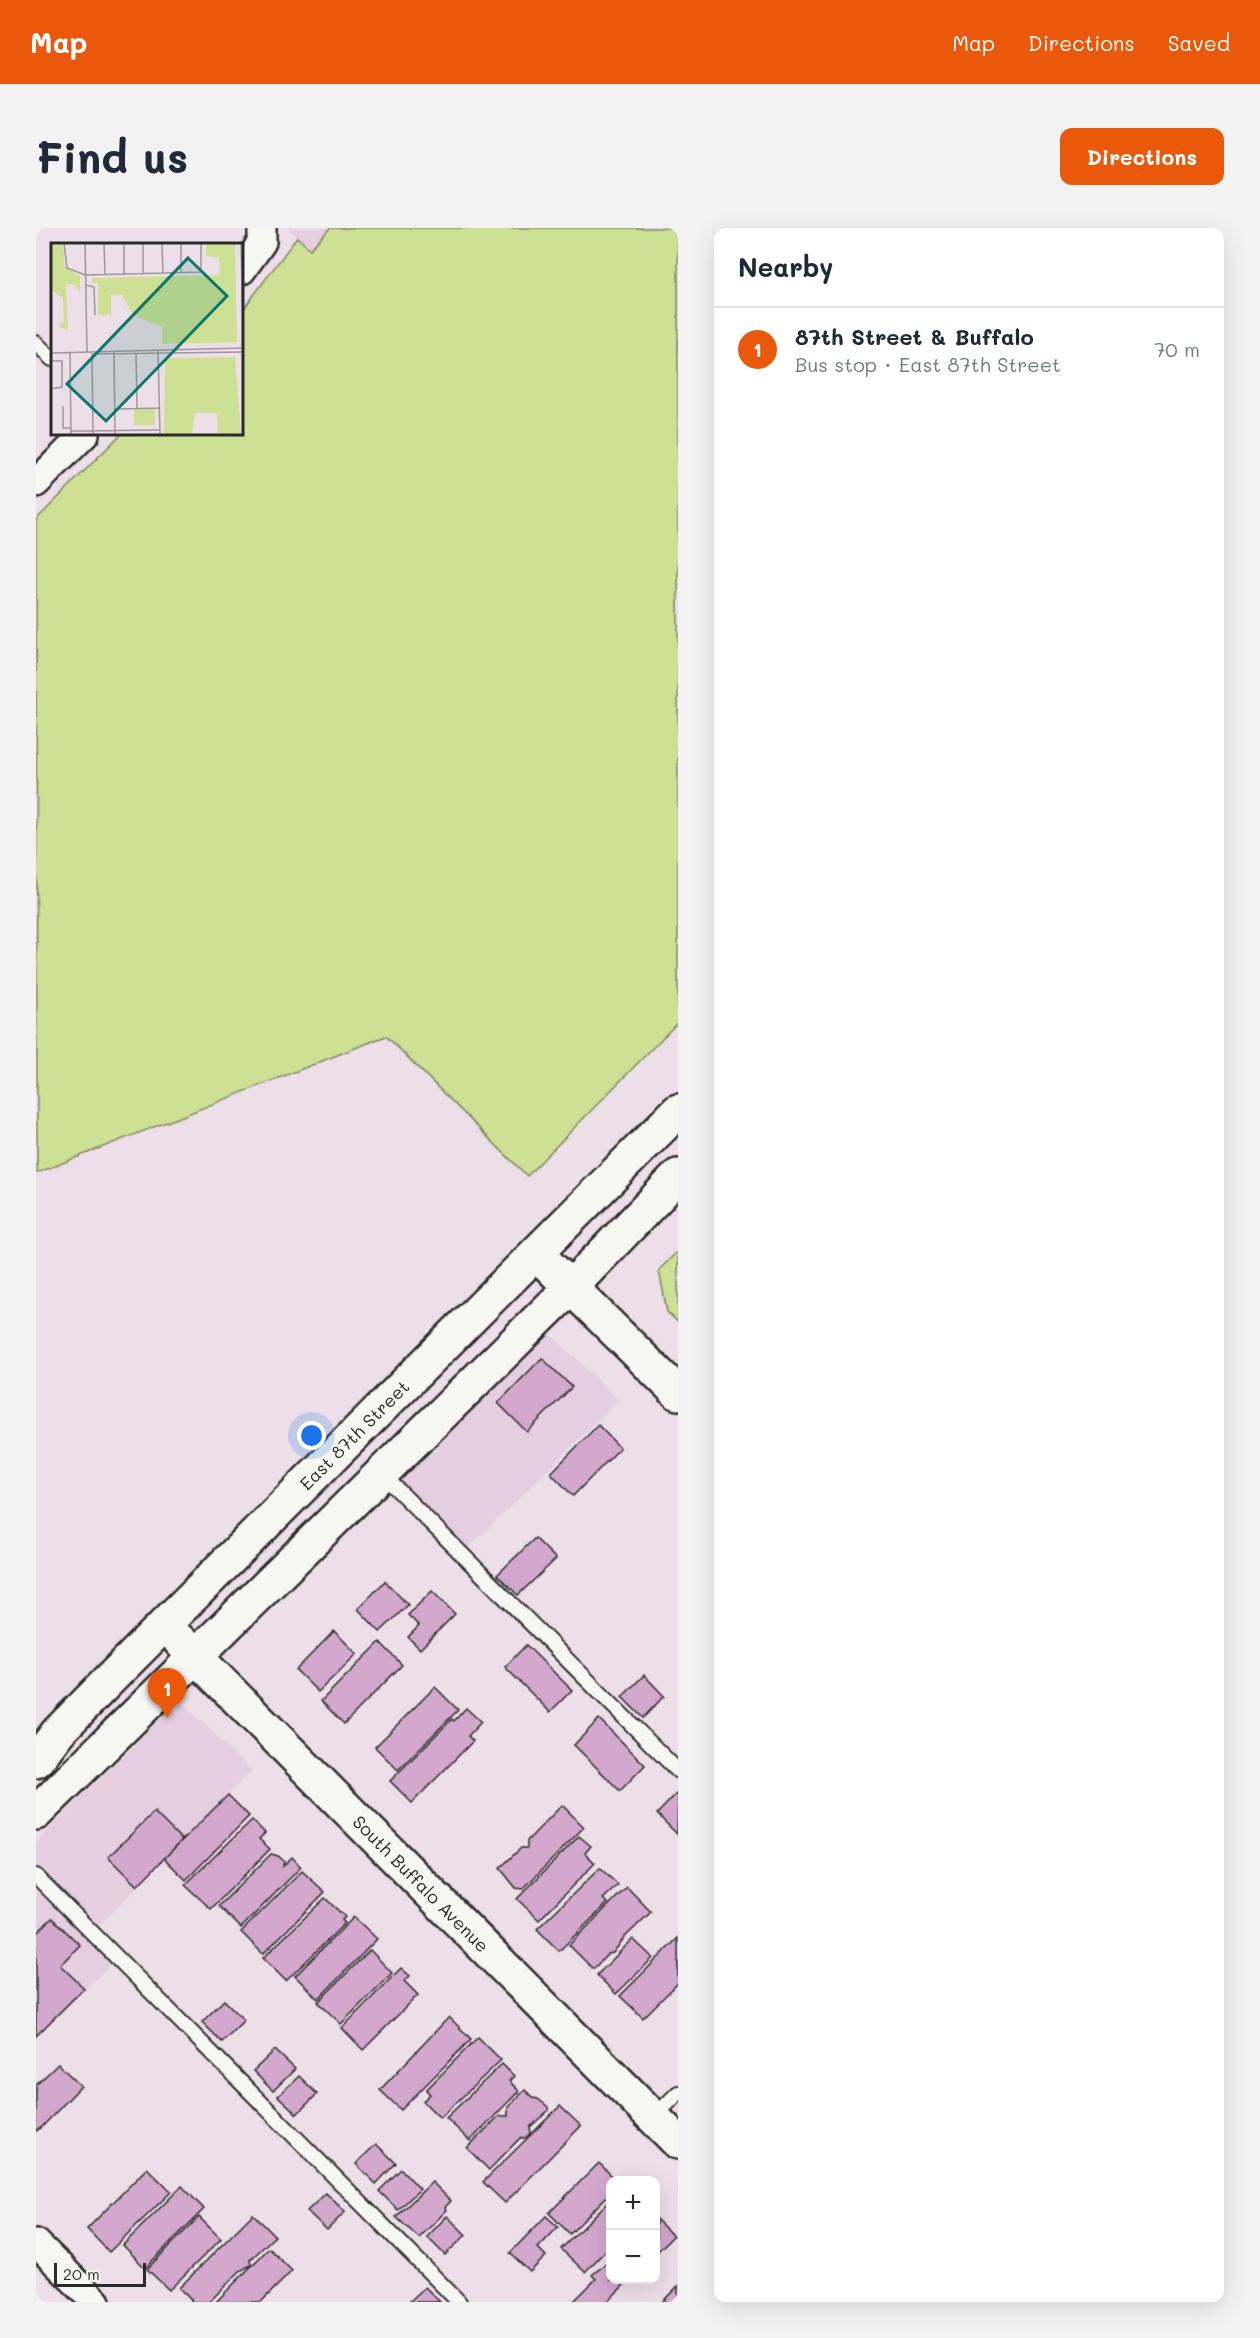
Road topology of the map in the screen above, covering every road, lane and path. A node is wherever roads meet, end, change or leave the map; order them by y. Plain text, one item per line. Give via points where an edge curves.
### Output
1 (262, 228) edge
2 (243, 269) edge
3 (36, 343) edge
4 (51, 358) edge
5 (84, 435) edge
6 (36, 483) edge
7 (678, 1112) edge
8 (678, 1176) edge
9 (537, 1254) junction
10 (571, 1287) junction
11 (678, 1394) edge
12 (382, 1474) junction
13 (164, 1625) junction
14 (196, 1656) junction
15 (47, 1739) edge
16 (36, 1761) edge
17 (678, 1771) edge
18 (36, 1813) edge
19 (36, 1876) edge
20 (678, 2093) edge
21 (654, 2117) junction
22 (678, 2142) edge
23 (36, 2244) edge
24 (96, 2302) edge
25 (459, 2302) edge

1 - 2 street via 262,242
3 - 4 lane
5 - 6 street
7 - 9 main road, East 87th Street
8 - 10 main road
9 - 10 main road
9 - 13 main road, East 87th Street
10 - 11 main road
10 - 12 main road
12 - 14 main road
12 - 17 lane
13 - 14 main road, South Buffalo Avenue
13 - 15 main road, East 87th Street
14 - 18 main road
14 - 21 main road, South Buffalo Avenue
15 - 16 main road, East 87th Street
19 - 25 lane
20 - 21 lane
21 - 22 main road, South Buffalo Avenue
23 - 24 street

